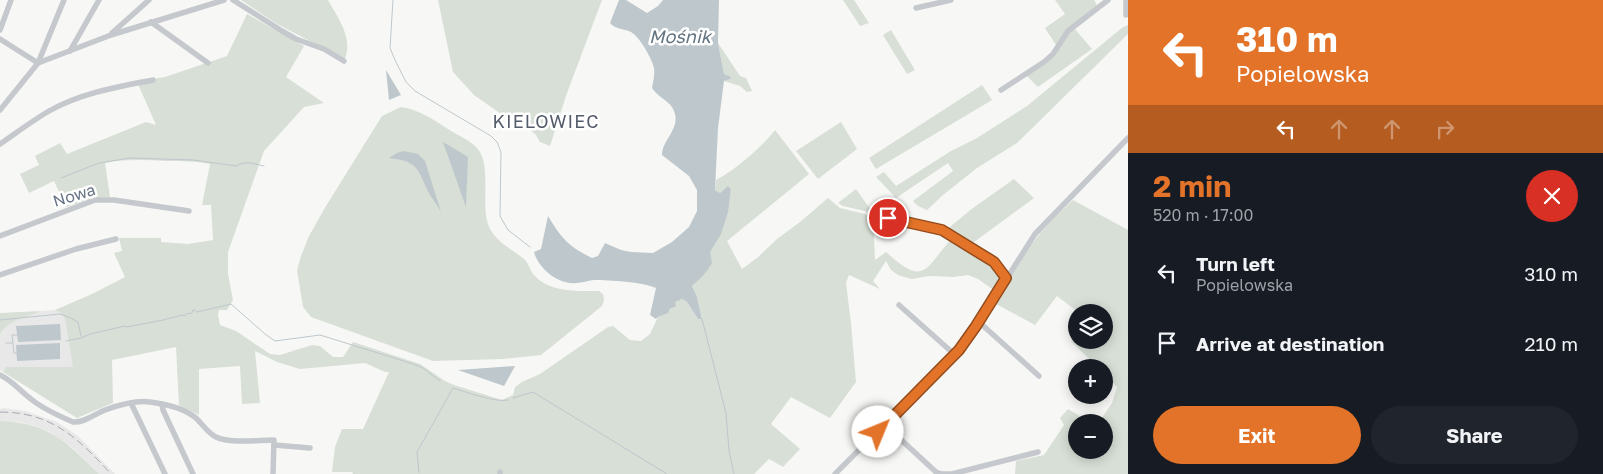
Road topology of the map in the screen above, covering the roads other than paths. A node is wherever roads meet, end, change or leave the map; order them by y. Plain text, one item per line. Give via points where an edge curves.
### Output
1 (11, 0) edge
2 (64, 0) edge
3 (99, 0) edge
4 (149, 0) edge
5 (224, 0) edge
6 (233, 0) edge
7 (951, 0) edge
8 (1108, 0) edge
9 (1126, 0) edge
10 (1099, 2) edge
11 (916, 8) dead end
12 (1126, 15) dead end
13 (151, 22) junction
14 (0, 30) edge
15 (111, 34) junction
16 (0, 38) edge
17 (70, 51) junction
18 (344, 61) dead end
19 (38, 63) junction
20 (208, 63) dead end
21 (153, 80) dead end
22 (1001, 90) dead end
23 (0, 110) edge
24 (1128, 138) edge
25 (0, 144) edge
26 (189, 211) dead end
27 (888, 218) dead end
28 (0, 236) edge
29 (116, 239) dead end
30 (0, 275) edge
31 (1006, 278) junction
32 (899, 305) dead end
33 (979, 322) junction
34 (954, 354) junction
35 (0, 375) edge
36 (1039, 376) dead end
37 (131, 403) junction
38 (162, 404) junction
39 (885, 425) junction
40 (274, 445) junction
41 (310, 448) dead end
42 (1038, 452) dead end
43 (165, 474) edge
44 (193, 474) edge
45 (273, 474) edge
46 (835, 474) edge

1 - 14 street
2 - 19 street
3 - 17 street
4 - 15 street
5 - 13 street
6 - 18 street via 282,32
7 - 11 street
8 - 10 street
9 - 12 street
10 - 22 street via 1068,30 1053,54
13 - 15 street
13 - 20 street
15 - 17 street
16 - 19 street
17 - 19 street
19 - 23 street
21 - 25 street via 82,96 49,111
24 - 31 street via 1035,234
26 - 28 street, Nowa via 95,200
27 - 31 street via 942,230 994,262
29 - 30 street
31 - 33 street
32 - 34 street
33 - 34 street
33 - 36 street
34 - 39 street
35 - 37 street via 40,406 75,422
37 - 38 street
37 - 43 street
38 - 40 street via 190,413 221,439 274,440
38 - 44 street
39 - 42 street via 942,474
39 - 46 street
40 - 41 street
40 - 45 street

